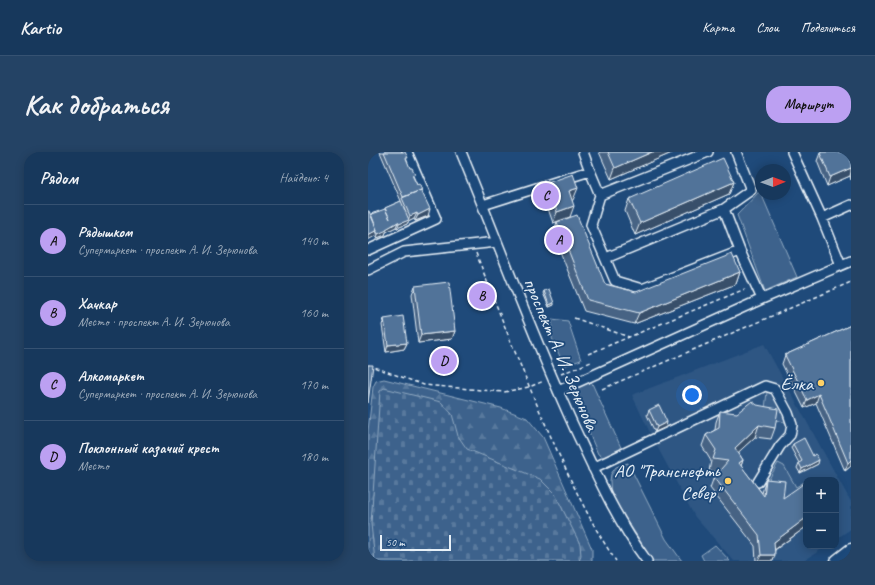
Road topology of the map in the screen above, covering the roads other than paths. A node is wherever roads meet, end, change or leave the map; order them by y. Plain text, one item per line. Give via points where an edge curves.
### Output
1 (408, 152) edge
2 (461, 152) edge
3 (583, 152) edge
4 (708, 152) edge
5 (736, 152) edge
6 (792, 152) edge
7 (590, 171) junction
8 (600, 195) junction
9 (483, 205) junction
10 (851, 205) edge
11 (724, 209) junction
12 (822, 218) junction
13 (497, 242) junction
14 (368, 250) edge
15 (740, 251) junction
16 (606, 258) junction
17 (851, 261) edge
18 (841, 265) junction
19 (368, 270) edge
20 (762, 299) junction
21 (558, 391) junction
22 (593, 468) junction
23 (758, 482) dead end
24 (851, 550) edge
25 (647, 561) edge
26 (836, 561) edge

1 - 14 street via 436,219
2 - 9 street, проспект А. И. Зерюнова
3 - 7 street
4 - 8 street
5 - 11 street via 751,190
6 - 12 street
7 - 8 street
7 - 9 street
8 - 16 street via 591,225
9 - 13 street, проспект А. И. Зерюнова
10 - 12 street
11 - 15 street
11 - 16 street
12 - 18 street
13 - 19 street via 404,252
13 - 21 street, проспект А. И. Зерюнова
15 - 16 street via 642,289 615,281
15 - 20 street
17 - 18 street
18 - 20 street
20 - 21 street
21 - 22 street, проспект А. И. Зерюнова
22 - 23 street via 765,386 774,389 792,425 790,435 780,446
22 - 25 street, проспект А. И. Зерюнова via 635,545
24 - 26 main road

